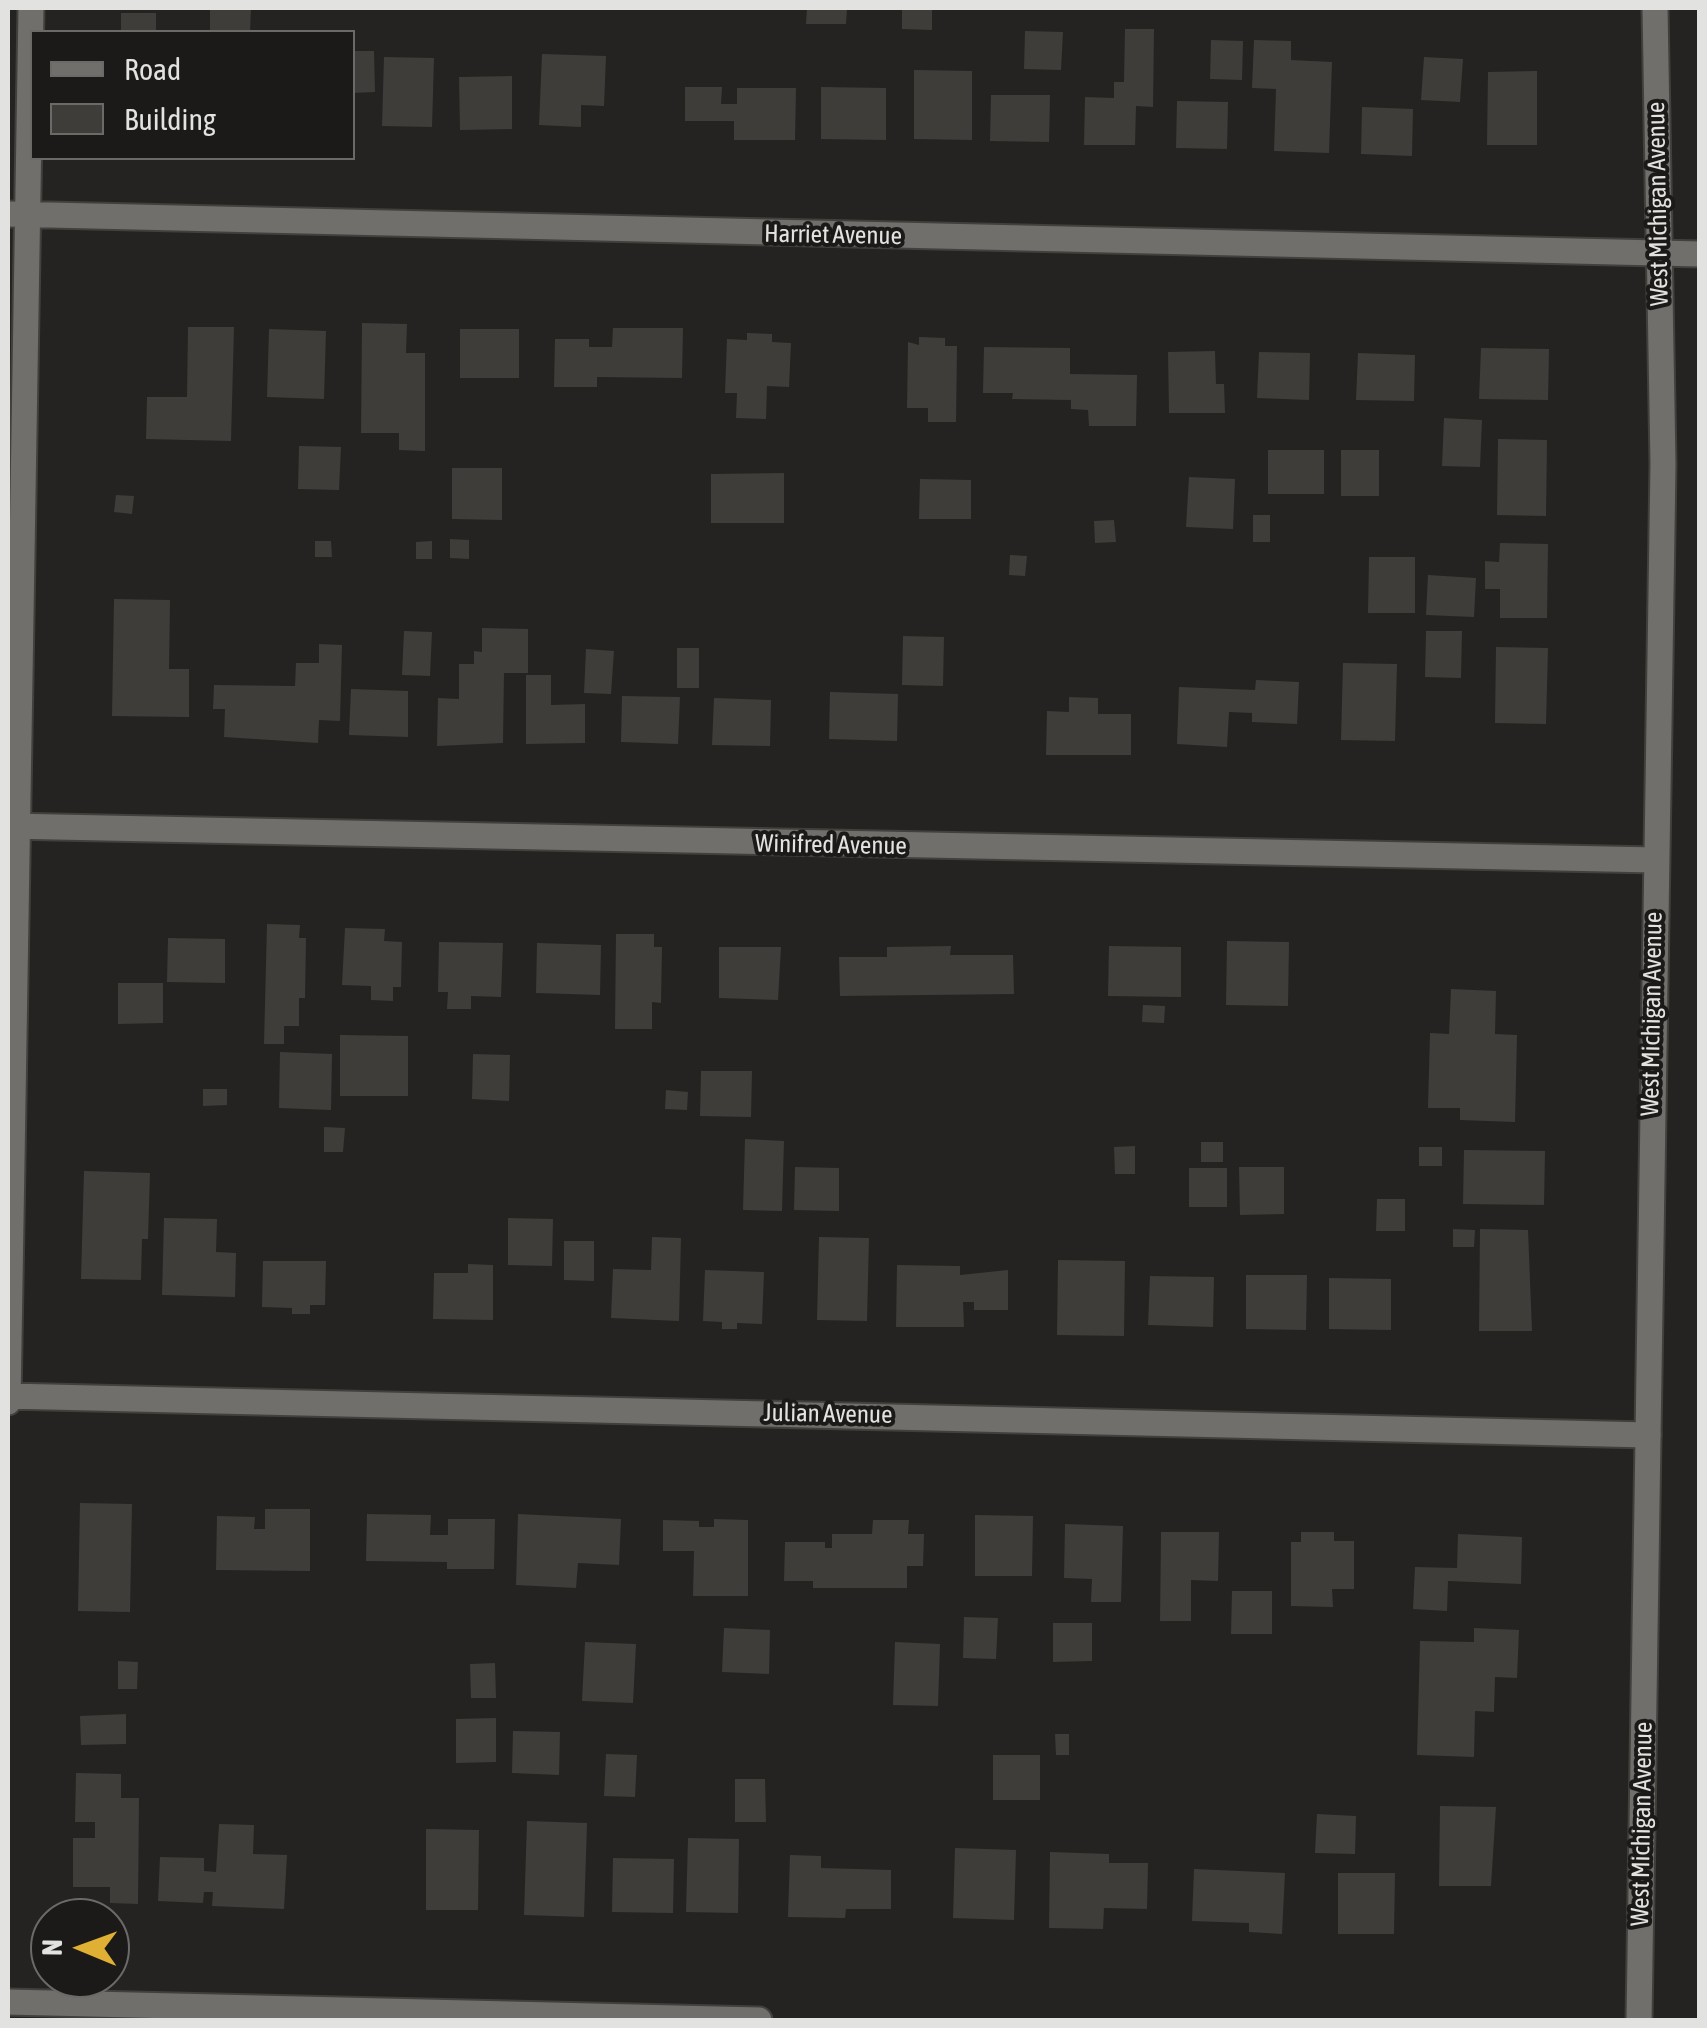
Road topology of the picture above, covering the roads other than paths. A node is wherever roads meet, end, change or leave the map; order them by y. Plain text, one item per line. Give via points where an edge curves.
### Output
1 (31, 8) edge
2 (1655, 8) edge
3 (18, 215) edge
4 (1658, 254) junction
5 (1700, 254) edge
6 (13, 826) edge
7 (1654, 860) junction
8 (8, 1399) edge
9 (1648, 1435) junction
10 (8, 2002) edge
11 (759, 2020) edge
12 (1639, 2020) edge

1 - 3 street
2 - 4 street, West Michigan Avenue
3 - 4 street, Harriet Avenue
3 - 6 street
4 - 5 street, Harriet Avenue
4 - 7 street, West Michigan Avenue via 1663,464
6 - 7 street, Winifred Avenue
6 - 8 street
7 - 9 street, West Michigan Avenue
8 - 9 street, Julian Avenue
9 - 12 street, West Michigan Avenue
10 - 11 street

